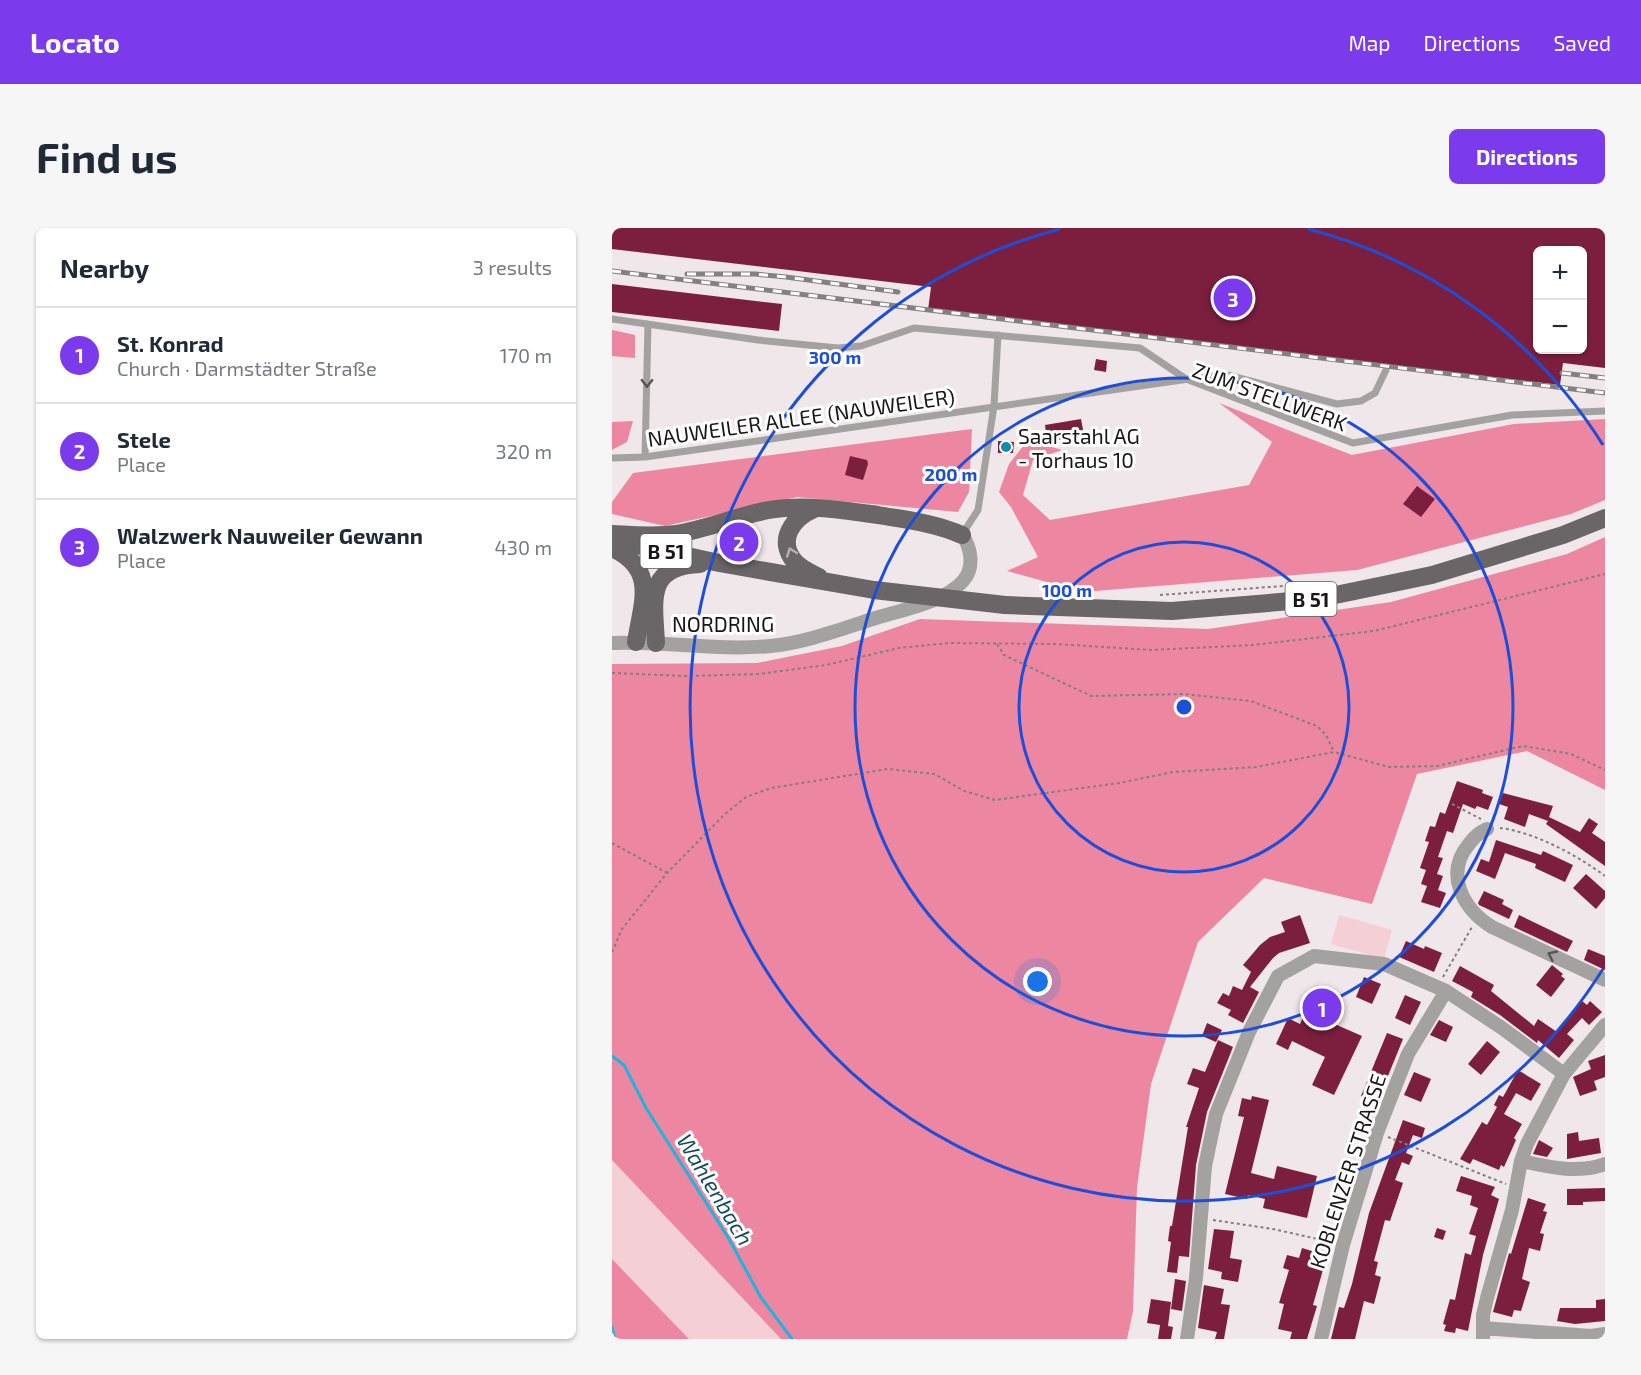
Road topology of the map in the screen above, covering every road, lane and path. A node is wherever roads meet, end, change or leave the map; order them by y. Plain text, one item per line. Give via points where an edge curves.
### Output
1 (612, 319) edge
2 (648, 324) junction
3 (998, 335) junction
4 (1386, 370) dead end
5 (1186, 379) junction
6 (994, 406) junction
7 (1605, 411) edge
8 (645, 457) junction
9 (612, 458) edge
10 (814, 509) junction
11 (1605, 518) edge
12 (612, 534) edge
13 (962, 535) junction
14 (612, 540) edge
15 (612, 548) edge
16 (719, 563) junction
17 (1605, 574) edge
18 (834, 584) junction
19 (1288, 586) dead end
20 (1161, 595) dead end
21 (636, 642) junction
22 (612, 643) edge
23 (656, 643) junction
24 (997, 643) junction
25 (612, 673) edge
26 (1334, 752) junction
27 (1605, 770) edge
28 (1452, 804) dead end
29 (1488, 829) junction
30 (612, 843) edge
31 (667, 873) junction
32 (1605, 876) edge
33 (1477, 918) junction
34 (612, 952) edge
35 (1605, 980) edge
36 (1442, 989) junction
37 (1605, 1025) edge
38 (1564, 1074) junction
39 (1377, 1133) junction
40 (1521, 1161) junction
41 (1605, 1164) edge
42 (1517, 1188) junction
43 (1201, 1218) junction
44 (1342, 1245) junction
45 (1483, 1333) edge
46 (1605, 1334) edge
47 (1187, 1339) edge
48 (1321, 1339) edge

1 - 2 lane
2 - 3 lane via 847,348 914,328
2 -> 8 lane
3 - 5 lane via 1140,348
3 - 6 lane
4 - 5 lane via 1375,393 1361,401 1337,404 1224,374
5 - 6 lane, ZUM STELLWERK
5 - 7 lane, ZUM STELLWERK via 1353,443 1512,415
6 - 8 lane, NAUWEILER ALLEE (NAUWEILER)
6 - 13 lane via 978,510
8 - 9 lane, NAUWEILER ALLEE (NAUWEILER)
10 - 12 main road via 769,510 671,535
10 - 13 main road via 943,526
18 -> 10 main road via 796,564 788,548 790,528 796,519
11 - 18 main road, B 51, bridge via 1563,535 1432,575 1316,599 1172,611 1005,605
13 - 23 street, NORDRING via 971,558 967,576 951,591 927,602 807,640 772,646
14 - 16 main road, B 51
15 - 21 main road via 631,560 643,576
16 - 18 main road, B 51
16 - 23 main road via 683,565 665,573 655,594
17 - 24 path via 1374,631 1253,645 1152,650
19 - 20 path
21 - 22 street, NORDRING
21 - 23 street, NORDRING
24 - 25 path via 899,648 826,665 759,674
24 - 26 path via 1004,655 1091,696 1183,694 1251,701 1317,726
26 - 27 path via 1389,767 1437,766 1523,746 1571,754
26 - 31 path via 1256,767 1173,772 995,800 964,791 935,774 888,769 771,788 739,802
28 - 29 path via 1479,817
29 - 32 path via 1504,829 1548,844
29 - 33 street via 1474,838 1458,862 1456,878
30 - 31 path
31 - 34 path via 622,929
35 -> 33 street
33 - 36 path via 1454,955
36 - 38 street
36 - 39 street, KOBLENZER STRASSE via 1408,1054
36 - 43 street via 1384,964 1314,956 1278,976 1245,1041 1216,1114 1205,1166
37 - 38 street
38 - 40 street
39 - 42 path
39 - 44 street, KOBLENZER STRASSE
40 - 41 street via 1581,1170
40 - 42 street
42 - 45 street via 1487,1298
43 - 44 path
43 - 47 street
44 - 48 street, KOBLENZER STRASSE
45 - 46 street

